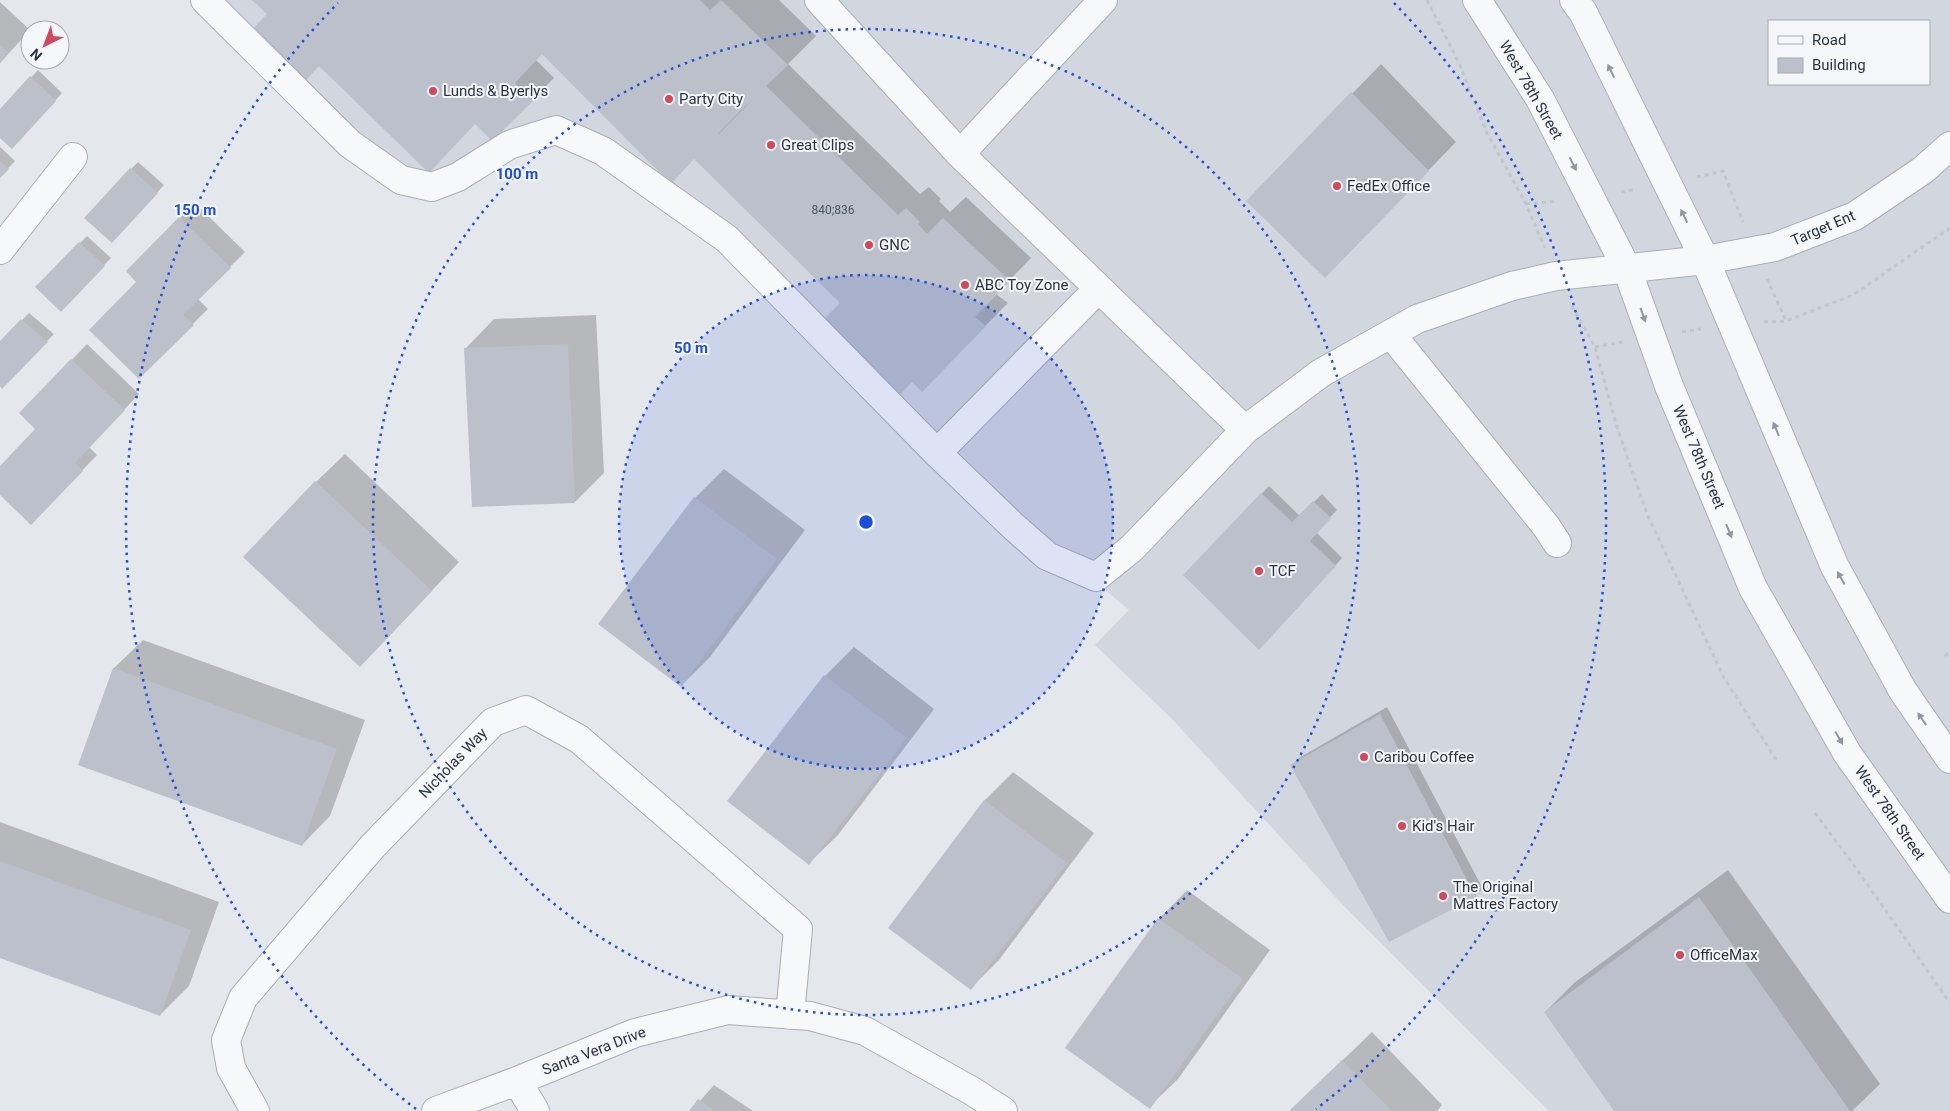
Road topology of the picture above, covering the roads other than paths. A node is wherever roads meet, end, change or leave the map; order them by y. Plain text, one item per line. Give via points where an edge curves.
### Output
1 (205, 0) edge
2 (819, 0) edge
3 (1103, 0) edge
4 (1477, 0) edge
5 (1574, 0) edge
6 (1950, 146) edge
7 (960, 154) junction
8 (74, 157) dead end
9 (0, 250) edge
10 (1705, 260) junction
11 (1627, 269) junction
12 (1098, 289) junction
13 (1392, 334) junction
14 (1244, 430) junction
15 (937, 453) junction
16 (1557, 543) dead end
17 (1950, 758) edge
18 (1950, 899) edge
19 (790, 1015) junction
20 (517, 1081) junction
21 (255, 1111) edge
22 (436, 1111) edge
23 (535, 1111) edge
24 (1003, 1111) edge

1 - 15 street via 350,144 401,180 432,187 458,177 509,145 556,130 603,151 727,239
2 - 7 street
3 - 7 street
4 -> 11 street, West 78th Street via 1540,99
10 -> 5 street via 1583,12
6 - 10 street, Target Ent via 1924,170 1855,216 1776,247
7 - 12 street
8 - 9 street
10 - 11 street, Target Ent
17 -> 10 street via 1903,691 1835,567
11 - 13 street, Target Ent via 1556,276 1512,286 1417,319
11 -> 18 street, West 78th Street via 1669,386 1753,588 1847,753
12 - 14 street
12 - 15 street
13 - 14 street, Target Ent via 1321,373
13 - 16 street
14 - 15 street, Target Ent via 1132,548 1096,577 1047,556
19 - 20 street, Santa Vera Drive via 728,1010 635,1032
19 - 21 street, Nicholas Way via 798,929 579,740 526,710 493,722 372,848 243,998 226,1040 230,1068
19 - 24 street, Santa Vera Drive via 810,1016 865,1032
20 - 22 street, Santa Vera Drive
20 - 23 street

